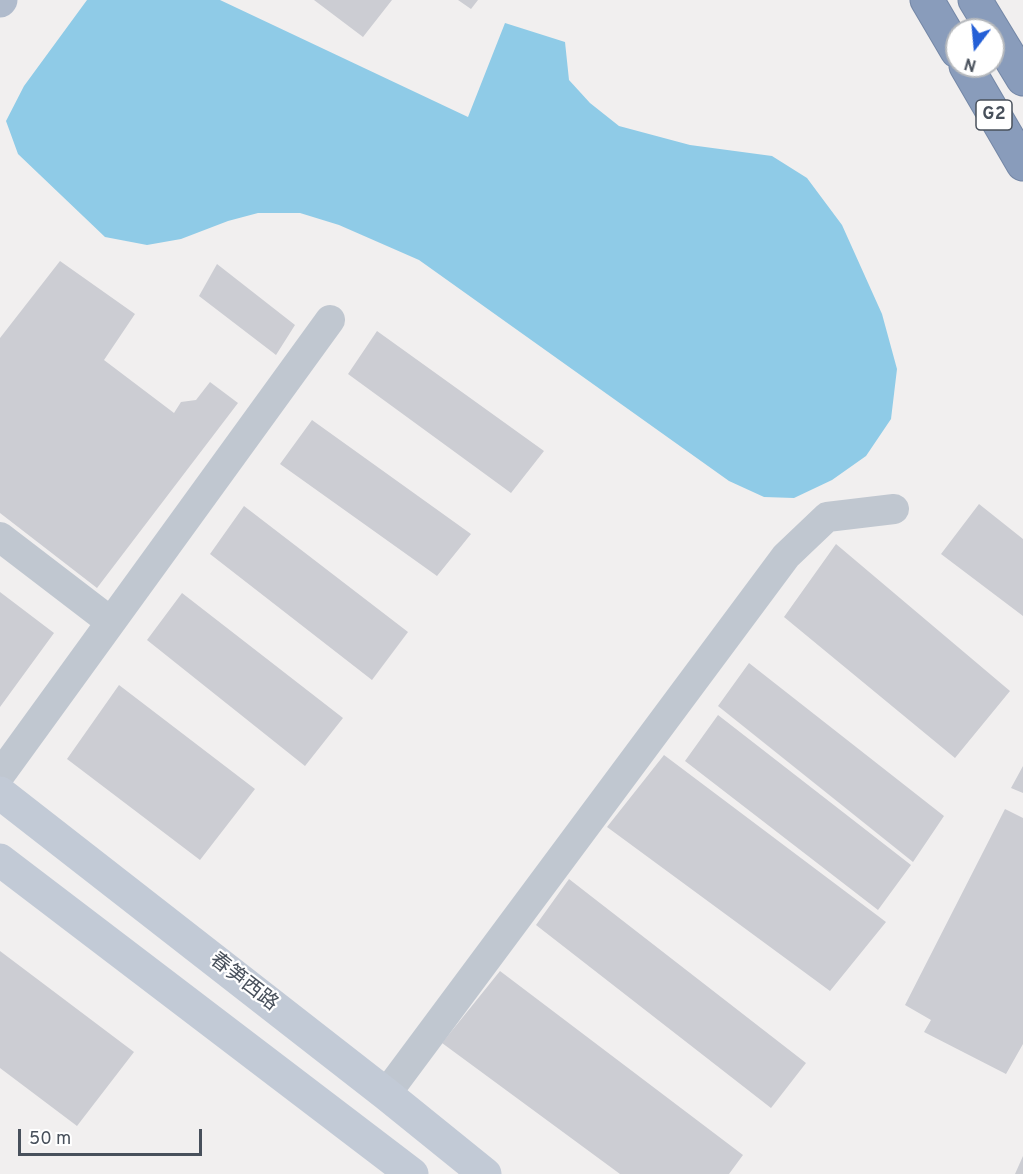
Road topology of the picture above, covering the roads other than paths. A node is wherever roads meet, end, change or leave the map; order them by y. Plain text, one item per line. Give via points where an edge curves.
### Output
1 (927, 0) edge
2 (975, 0) edge
3 (945, 31) edge
4 (973, 78) edge
5 (1023, 79) edge
6 (1023, 164) edge
7 (330, 320) dead end
8 (894, 508) dead end
9 (0, 537) edge
10 (111, 622) junction
11 (0, 775) edge
12 (0, 793) edge
13 (0, 860) edge
14 (386, 1094) junction
15 (412, 1174) edge
16 (485, 1174) edge

1 - 3 highway
2 - 5 highway, G2
4 - 6 highway, G2
7 - 10 street
8 - 14 street via 827,518 786,556
9 - 10 street
10 - 11 street
12 - 14 main road, 春笋西路
13 - 15 main road
14 - 16 main road, 春笋西路

